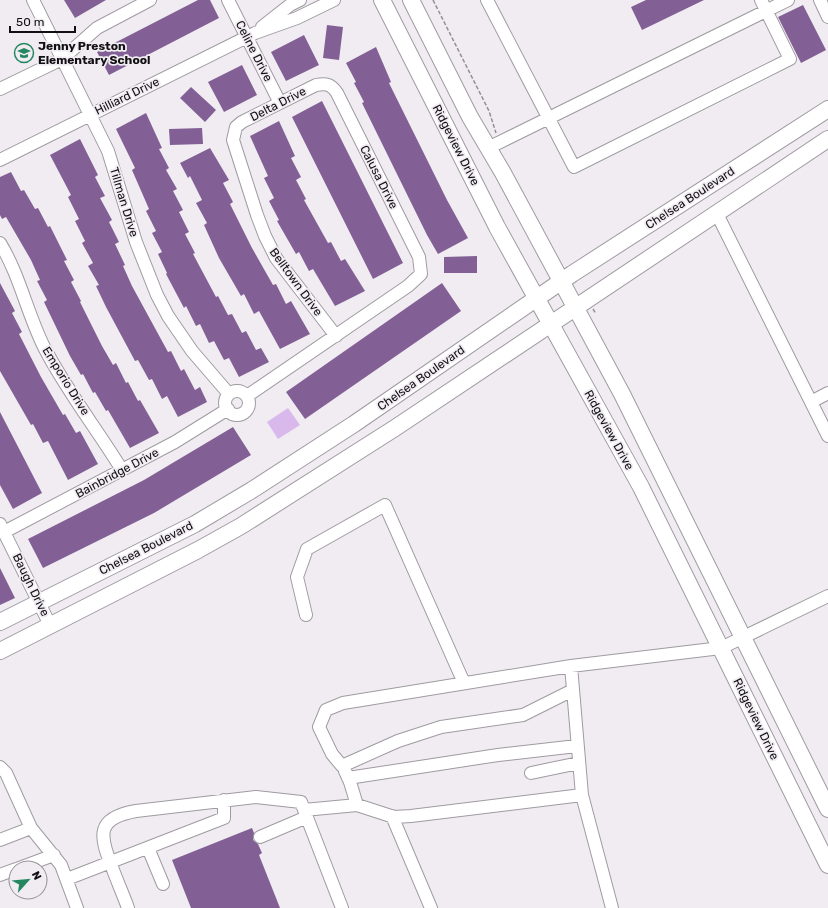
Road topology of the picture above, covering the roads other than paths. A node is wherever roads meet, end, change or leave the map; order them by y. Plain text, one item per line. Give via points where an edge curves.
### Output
1 (33, 0) edge
2 (150, 0) edge
3 (228, 0) edge
4 (300, 0) edge
5 (334, 0) edge
6 (382, 0) edge
7 (411, 0) edge
8 (487, 0) edge
9 (788, 0) edge
10 (820, 0) edge
11 (764, 5) edge
12 (828, 17) edge
13 (251, 35) junction
14 (62, 59) junction
15 (329, 84) joint
16 (0, 89) edge
17 (280, 103) junction
18 (828, 109) edge
19 (89, 114) junction
20 (548, 118) junction
21 (234, 133) joint
22 (828, 139) edge
23 (494, 145) junction
24 (0, 160) edge
25 (716, 212) junction
26 (0, 244) edge
27 (561, 281) junction
28 (536, 298) junction
29 (582, 304) junction
30 (551, 325) junction
31 (336, 336) junction
32 (229, 394) junction
33 (828, 394) edge
34 (247, 396) junction
35 (811, 402) junction
36 (228, 409) junction
37 (828, 436) edge
38 (122, 470) junction
39 (2, 528) edge
40 (828, 596) edge
41 (39, 602) junction
42 (306, 615) dead end
43 (0, 622) edge
44 (50, 626) junction
45 (743, 637) junction
46 (721, 648) junction
47 (0, 651) edge
48 (571, 666) junction
49 (464, 683) junction
50 (573, 690) junction
51 (577, 746) junction
52 (579, 763) junction
53 (0, 766) edge
54 (342, 766) junction
55 (531, 772) dead end
56 (348, 778) junction
57 (582, 795) junction
58 (224, 800) junction
59 (357, 806) junction
60 (828, 809) edge
61 (306, 814) junction
62 (392, 816) junction
63 (31, 828) junction
64 (260, 837) dead end
65 (0, 840) edge
66 (148, 848) junction
67 (54, 855) junction
68 (41, 860) edge
69 (110, 863) junction
70 (828, 865) edge
71 (67, 879) junction
72 (163, 884) dead end
73 (77, 908) edge
74 (128, 908) edge
75 (342, 908) edge
76 (431, 908) edge
77 (612, 908) edge

1 - 14 street, Tillman Drive
2 - 14 street via 97,28
3 - 13 street, Celine Drive
4 - 13 street, Hilliard Drive
5 - 13 street, Hilliard Drive via 297,18
6 - 28 main road, Ridgeview Drive via 497,227
7 - 23 main road, Ridgeview Drive via 470,117
8 - 20 street
9 - 11 street
10 - 12 street
11 - 20 street
11 - 20 street via 790,59 574,166
13 - 17 street, Celine Drive
13 - 19 street, Hilliard Drive
14 - 16 street
14 - 19 street, Tillman Drive
15 - 17 street, Delta Drive via 316,85
15 - 31 street, Calusa Drive via 337,93 419,257 421,274
17 - 21 street, Delta Drive via 242,122
18 - 27 main road, Chelsea Boulevard
19 - 24 street, Hilliard Drive
19 - 32 street, Tillman Drive via 108,151 136,242 157,295 192,351
20 - 23 street
21 - 31 street, Belltown Drive via 236,149 256,215 276,258
22 - 25 main road
23 - 27 main road, Ridgeview Drive
25 - 29 main road
25 - 35 street
26 - 38 street, Emporio Drive via 11,261 57,371
27 - 28 main road, Chelsea Boulevard
27 - 29 main road, Ridgeview Drive
28 - 30 main road, Ridgeview Drive
28 - 41 main road, Chelsea Boulevard via 360,420 235,501
29 - 30 main road
29 - 45 main road, Ridgeview Drive via 622,394
30 - 44 main road via 242,526
30 - 46 main road, Ridgeview Drive via 641,487
31 - 34 street
32 - 34 street via 237,391
32 - 36 street via 226,404
33 - 35 street
34 - 36 street via 249,404 243,413 235,414
35 - 37 street
36 - 38 street, Bainbridge Drive via 175,442
38 - 39 street, Bainbridge Drive
39 - 41 street, Baugh Drive
40 - 45 street
41 - 43 main road, Chelsea Boulevard
41 - 44 street, Baugh Drive
42 - 49 street via 297,577 307,549 385,505
44 - 47 main road
45 - 46 street
45 - 60 main road, Ridgeview Drive
46 - 48 street
46 - 70 main road, Ridgeview Drive
48 - 49 street
48 - 50 street
49 - 54 street via 343,703 326,710 319,727 332,754
50 - 51 street
50 - 54 street via 523,715 441,727 398,741
51 - 52 street
51 - 56 street via 498,755
52 - 55 street
52 - 57 street
53 - 63 street via 6,773
54 - 56 street
56 - 59 street
57 - 62 street via 411,816
57 - 77 street
58 - 61 street via 280,798 301,802
58 - 66 street via 224,818
58 - 69 street via 136,811 113,818 103,831 103,846
59 - 61 street
59 - 62 street
61 - 64 street
61 - 75 street
62 - 76 street
63 - 65 street
63 - 67 street
66 - 69 street
66 - 72 street
67 - 68 street
67 - 71 street
69 - 71 street
69 - 74 street
71 - 73 street

